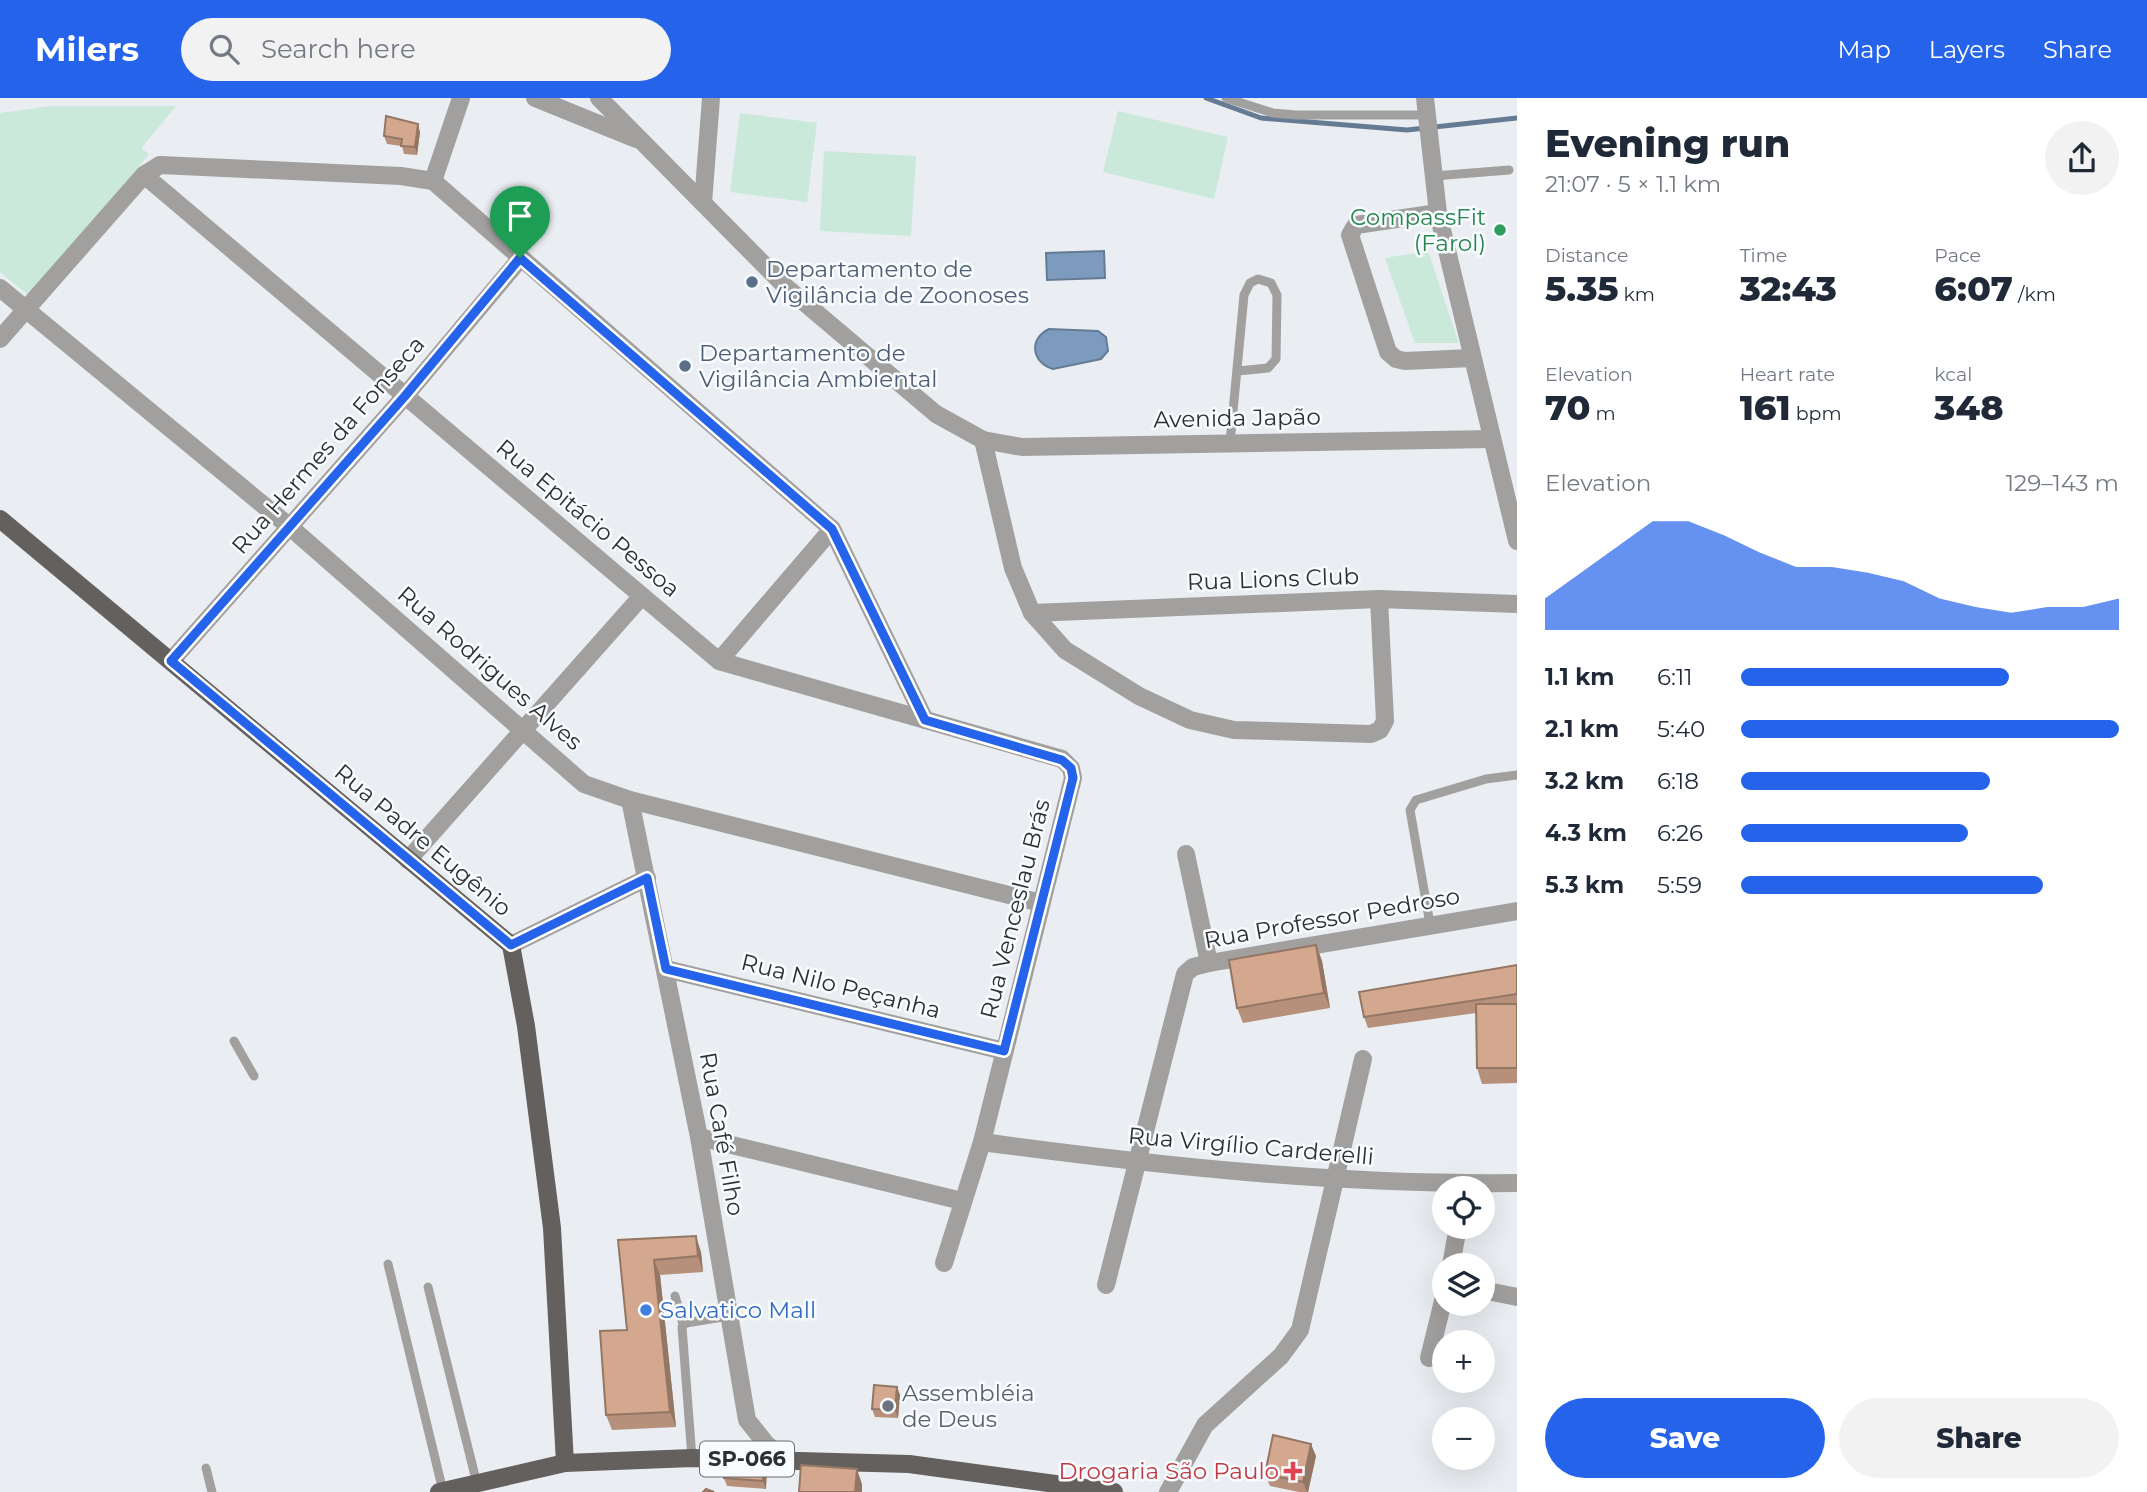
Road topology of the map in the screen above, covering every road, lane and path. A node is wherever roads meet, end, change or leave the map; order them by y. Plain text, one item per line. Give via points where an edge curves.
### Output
1 (461, 98) edge
2 (535, 98) edge
3 (599, 98) edge
4 (711, 98) edge
5 (1226, 98) edge
6 (1426, 112) edge
7 (642, 142) junction
8 (1431, 168) junction
9 (1509, 170) dead end
10 (144, 175) junction
11 (433, 181) junction
12 (703, 203) junction
13 (1438, 213) junction
14 (520, 258) junction
15 (0, 288) edge
16 (26, 310) junction
17 (0, 339) edge
18 (1472, 358) junction
19 (1238, 371) junction
20 (405, 396) junction
21 (1492, 439) junction
22 (983, 440) junction
23 (1230, 443) junction
24 (0, 519) edge
25 (290, 527) junction
26 (832, 529) junction
27 (1517, 541) edge
28 (642, 596) junction
29 (1379, 599) junction
30 (1517, 604) edge
31 (1031, 613) junction
32 (171, 661) junction
33 (719, 661) junction
34 (925, 720) junction
35 (523, 728) junction
36 (1071, 768) joint
37 (1517, 775) edge
38 (630, 800) junction
39 (1186, 854) dead end
40 (408, 860) junction
41 (647, 878) junction
42 (1041, 903) junction
43 (1517, 911) edge
44 (1430, 925) junction
45 (511, 945) junction
46 (1209, 963) junction
47 (666, 969) junction
48 (234, 1041) dead end
49 (1004, 1051) junction
50 (1363, 1059) dead end
51 (254, 1076) dead end
52 (699, 1137) junction
53 (982, 1142) junction
54 (1139, 1163) junction
55 (1334, 1180) junction
56 (1517, 1182) edge
57 (1432, 1184) edge
58 (1495, 1184) edge
59 (962, 1201) junction
60 (944, 1263) dead end
61 (388, 1264) dead end
62 (1106, 1285) dead end
63 (428, 1287) dead end
64 (1495, 1293) edge
65 (675, 1296) dead end
66 (1517, 1297) edge
67 (729, 1316) junction
68 (1439, 1316) edge
69 (683, 1324) junction
70 (1429, 1358) dead end
71 (692, 1458) junction
72 (789, 1460) junction
73 (565, 1463) junction
74 (206, 1468) dead end
75 (1058, 1482) junction
76 (478, 1484) junction
77 (212, 1492) edge
78 (441, 1492) edge
79 (1080, 1492) edge
80 (1114, 1492) edge
81 (1168, 1492) edge

1 - 11 street
2 - 7 street
3 - 7 street, Avenida Japão
4 - 12 street
5 - 6 lane via 1273,113
6 - 8 street
7 - 12 street, Avenida Japão
8 - 9 lane
8 - 13 street
10 - 11 street via 160,165
10 - 16 street
10 - 20 street, Rua Epitácio Pessoa
11 - 14 street
12 - 22 street, Avenida Japão via 786,287 916,397 959,429
13 - 18 street
13 - 18 street via 1356,225 1350,235 1388,352 1405,361
14 - 20 street, Rua Hermes da Fonseca
14 - 26 street
15 - 16 street, Rua Rodrigues Alves
16 - 17 street
16 - 25 street, Rua Rodrigues Alves
18 - 21 street
19 - 19 lane via 1244,295 1250,283 1265,279 1277,295 1276,359 1268,368
19 - 23 lane
20 - 25 street, Rua Hermes da Fonseca
20 - 28 street, Rua Epitácio Pessoa
21 - 23 street, Avenida Japão
21 - 27 street
22 - 23 street, Avenida Japão via 1022,447
22 - 31 street via 1013,568
24 - 32 main road, Rua Padre Eugênio
25 - 32 street, Rua Hermes da Fonseca
25 - 35 street, Rua Rodrigues Alves
26 - 33 street
26 - 34 street
28 - 33 street, Rua Epitácio Pessoa
28 - 35 street
29 - 30 street, Rua Lions Club
29 - 31 street, Rua Lions Club
29 - 31 street via 1385,721 1371,734 1234,730 1190,720 1139,696 1065,650
32 - 40 main road, Rua Padre Eugênio
33 - 34 street, Rua Epitácio Pessoa
34 - 36 street, Rua Epitácio Pessoa via 1062,760
35 - 38 street, Rua Rodrigues Alves via 584,784
35 - 40 street
36 - 42 street, Rua Venceslau Brás via 1073,778
37 - 44 lane via 1486,779 1411,804
38 - 41 street, Rua Café Filho
38 - 42 street, Rua Rodrigues Alves
39 - 46 street
40 - 45 main road, Rua Padre Eugênio
41 - 45 street
41 - 47 street, Rua Café Filho
42 - 49 street, Rua Venceslau Brás
43 - 44 street, Rua Professor Pedroso
44 - 46 street, Rua Professor Pedroso
45 - 73 main road, Rua Padre Eugênio via 552,1228
46 - 54 street, Rua Professor Pedroso via 1193,967 1182,981
47 - 49 street, Rua Nilo Peçanha
47 - 52 street, Rua Café Filho
48 - 51 lane
49 - 53 street, Rua Venceslau Brás
50 - 55 street
52 - 59 street
52 - 67 street, Rua Café Filho
53 - 54 street, Rua Virgílio Carderelli
53 - 59 street, Rua Venceslau Brás
54 - 55 street, Rua Virgílio Carderelli
54 - 62 street, Rua Professor Pedroso
55 - 57 street, Rua Virgílio Carderelli
55 - 81 street via 1300,1330 1281,1356 1205,1425
56 - 58 street, Rua Virgílio Carderelli
59 - 60 street, Rua Venceslau Brás
61 - 78 lane
63 - 76 lane
64 - 66 street
65 - 69 lane
67 - 69 lane
67 - 72 street, Rua Café Filho via 747,1420 767,1445
68 - 70 street
69 - 71 lane
71 - 72 main road, SP-066
71 - 73 main road, SP-066
72 - 75 main road, SP-066 via 909,1464
73 - 76 main road, SP-066
74 - 77 lane
75 - 79 main road
75 - 80 main road, SP-066
76 - 78 main road, SP-066

